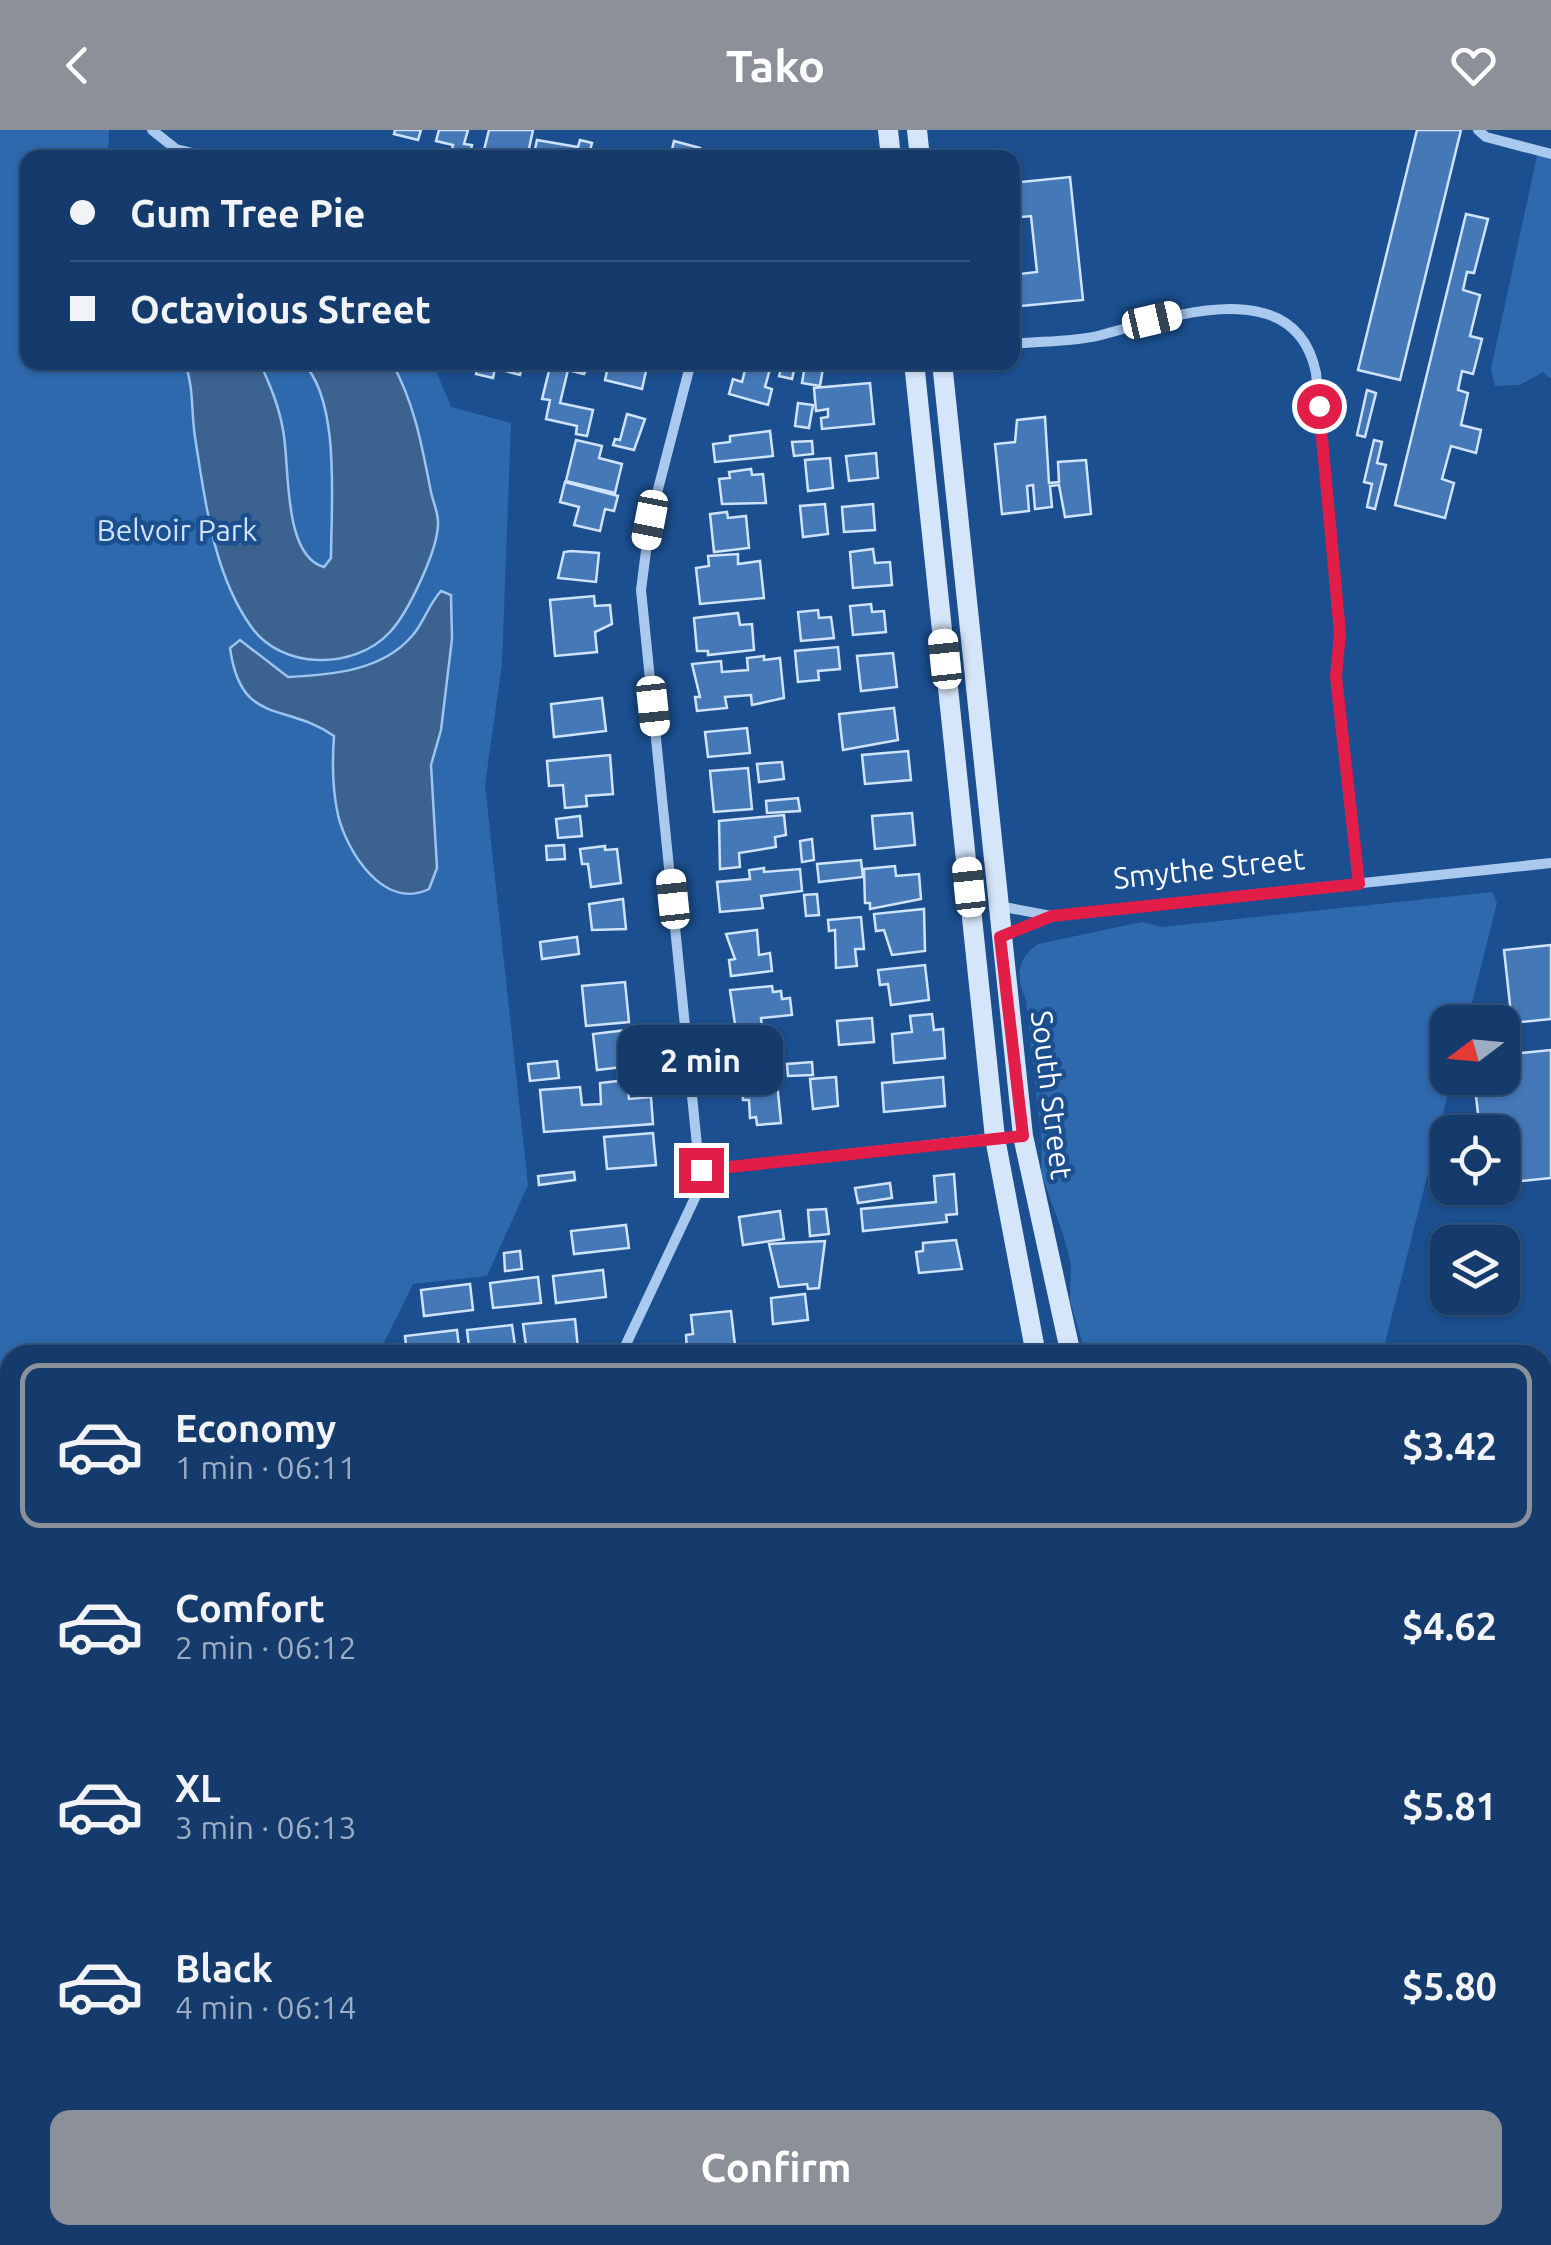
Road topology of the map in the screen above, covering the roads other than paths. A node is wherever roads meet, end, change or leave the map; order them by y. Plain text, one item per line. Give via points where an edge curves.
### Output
1 (1478, 130) edge
2 (154, 132) edge
3 (184, 150) edge
4 (1551, 154) edge
5 (1020, 343) edge
6 (689, 370) edge
7 (915, 370) edge
8 (943, 370) edge
9 (955, 491) junction
10 (928, 494) junction
11 (1551, 863) edge
12 (1359, 884) junction
13 (997, 906) junction
14 (1052, 916) junction
15 (973, 925) junction
16 (1000, 937) junction
17 (1023, 1136) junction
18 (995, 1138) junction
19 (701, 1170) junction
20 (626, 1345) edge
21 (1034, 1345) edge
22 (1068, 1345) edge

1 - 4 street
2 - 3 street
5 - 12 street via 1250,309 1280,317 1305,340 1316,373 1340,633 1336,677
6 - 19 street via 650,520 641,590
7 - 10 street, South Street
8 - 9 street, South Street
9 - 10 street
9 - 13 street, South Street
10 - 15 street, South Street
11 - 12 street, Smythe Street
12 - 14 street, Smythe Street
13 - 14 street, Smythe Street
13 - 15 street
13 - 16 street, South Street
14 - 16 street, Smythe Street
15 - 16 street
15 - 18 street, South Street
16 - 17 street, South Street
17 - 18 street
17 - 22 street, South Street
18 - 19 street
18 - 21 street, South Street
19 - 20 street via 698,1198

